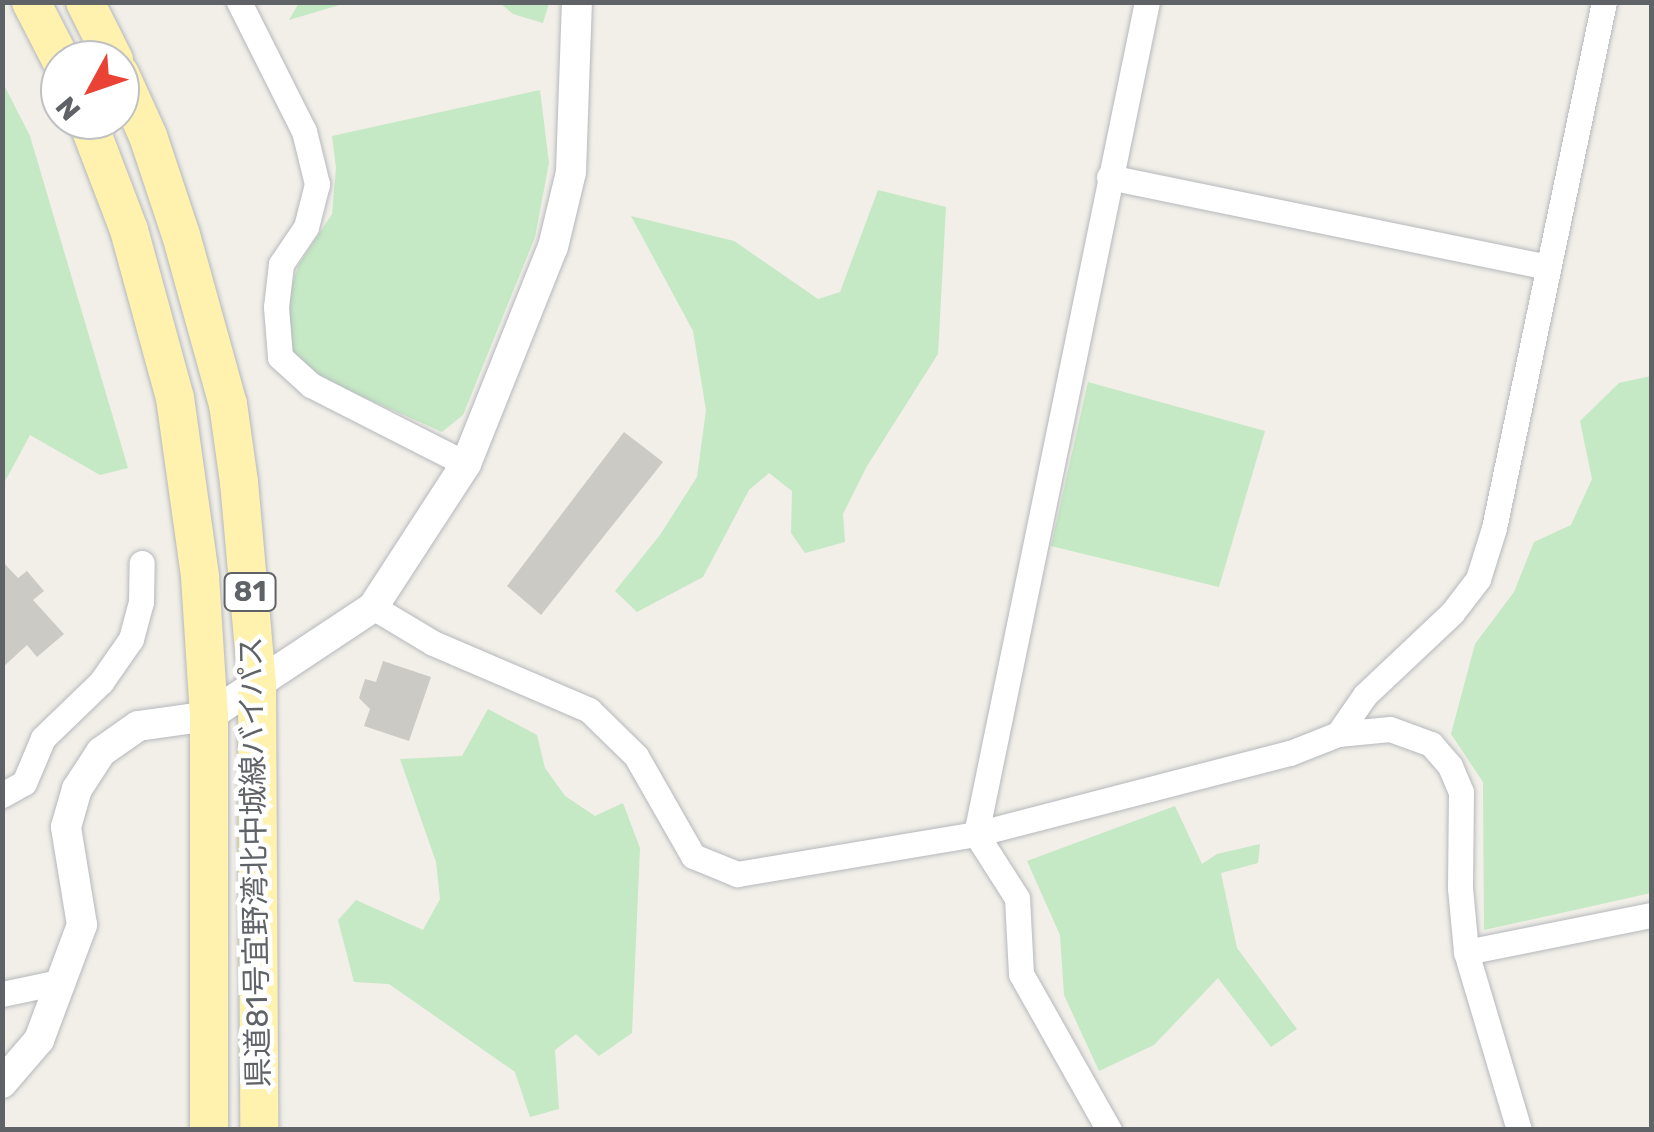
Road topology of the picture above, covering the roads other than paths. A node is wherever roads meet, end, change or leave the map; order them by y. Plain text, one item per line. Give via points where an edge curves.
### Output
1 (31, 2) edge
2 (85, 2) edge
3 (239, 2) edge
4 (578, 2) edge
5 (1146, 2) edge
6 (1604, 2) edge
7 (51, 40) edge
8 (104, 40) edge
9 (140, 118) edge
10 (95, 140) edge
11 (1109, 178) junction
12 (1548, 267) junction
13 (466, 464) junction
14 (142, 563) dead end
15 (373, 607) junction
16 (257, 684) junction
17 (209, 716) junction
18 (1338, 734) junction
19 (2, 794) edge
20 (976, 834) junction
21 (1652, 916) edge
22 (1466, 952) junction
23 (63, 981) junction
24 (2, 994) edge
25 (2, 1083) edge
26 (210, 1130) edge
27 (259, 1130) edge
28 (1110, 1130) edge
29 (1519, 1130) edge

1 - 7 main road
2 - 8 main road
3 - 13 street via 304,131 317,184 306,227 282,264 276,307 280,357 311,386
4 - 13 street via 571,172 553,247
5 - 11 street
6 - 12 street
9 - 16 main road, 県道81号宜野湾北中城線バイパス / 81 via 228,404
10 - 17 main road, 県道81号宜野湾北中城線バイパス / 81 via 129,230 175,398 200,577
11 - 12 street
11 - 20 street
12 - 18 street via 1478,579 1452,613 1365,695
13 - 15 street
14 - 19 street via 131,638 100,682 43,738 24,783
15 - 16 street
15 - 20 street via 433,643 589,710 636,756 693,856 737,874
16 - 17 street
16 - 27 main road, 県道81号宜野湾北中城線バイパス / 81
17 - 23 street via 138,726 101,752 77,789 66,827 82,925
17 - 26 main road, 県道81号宜野湾北中城線バイパス / 81
18 - 20 street via 1290,753
18 - 22 street via 1390,729 1430,744 1450,766 1461,792
20 - 28 street via 1016,898 1021,974
21 - 22 street
22 - 29 street
23 - 24 street
23 - 25 street via 39,1040

